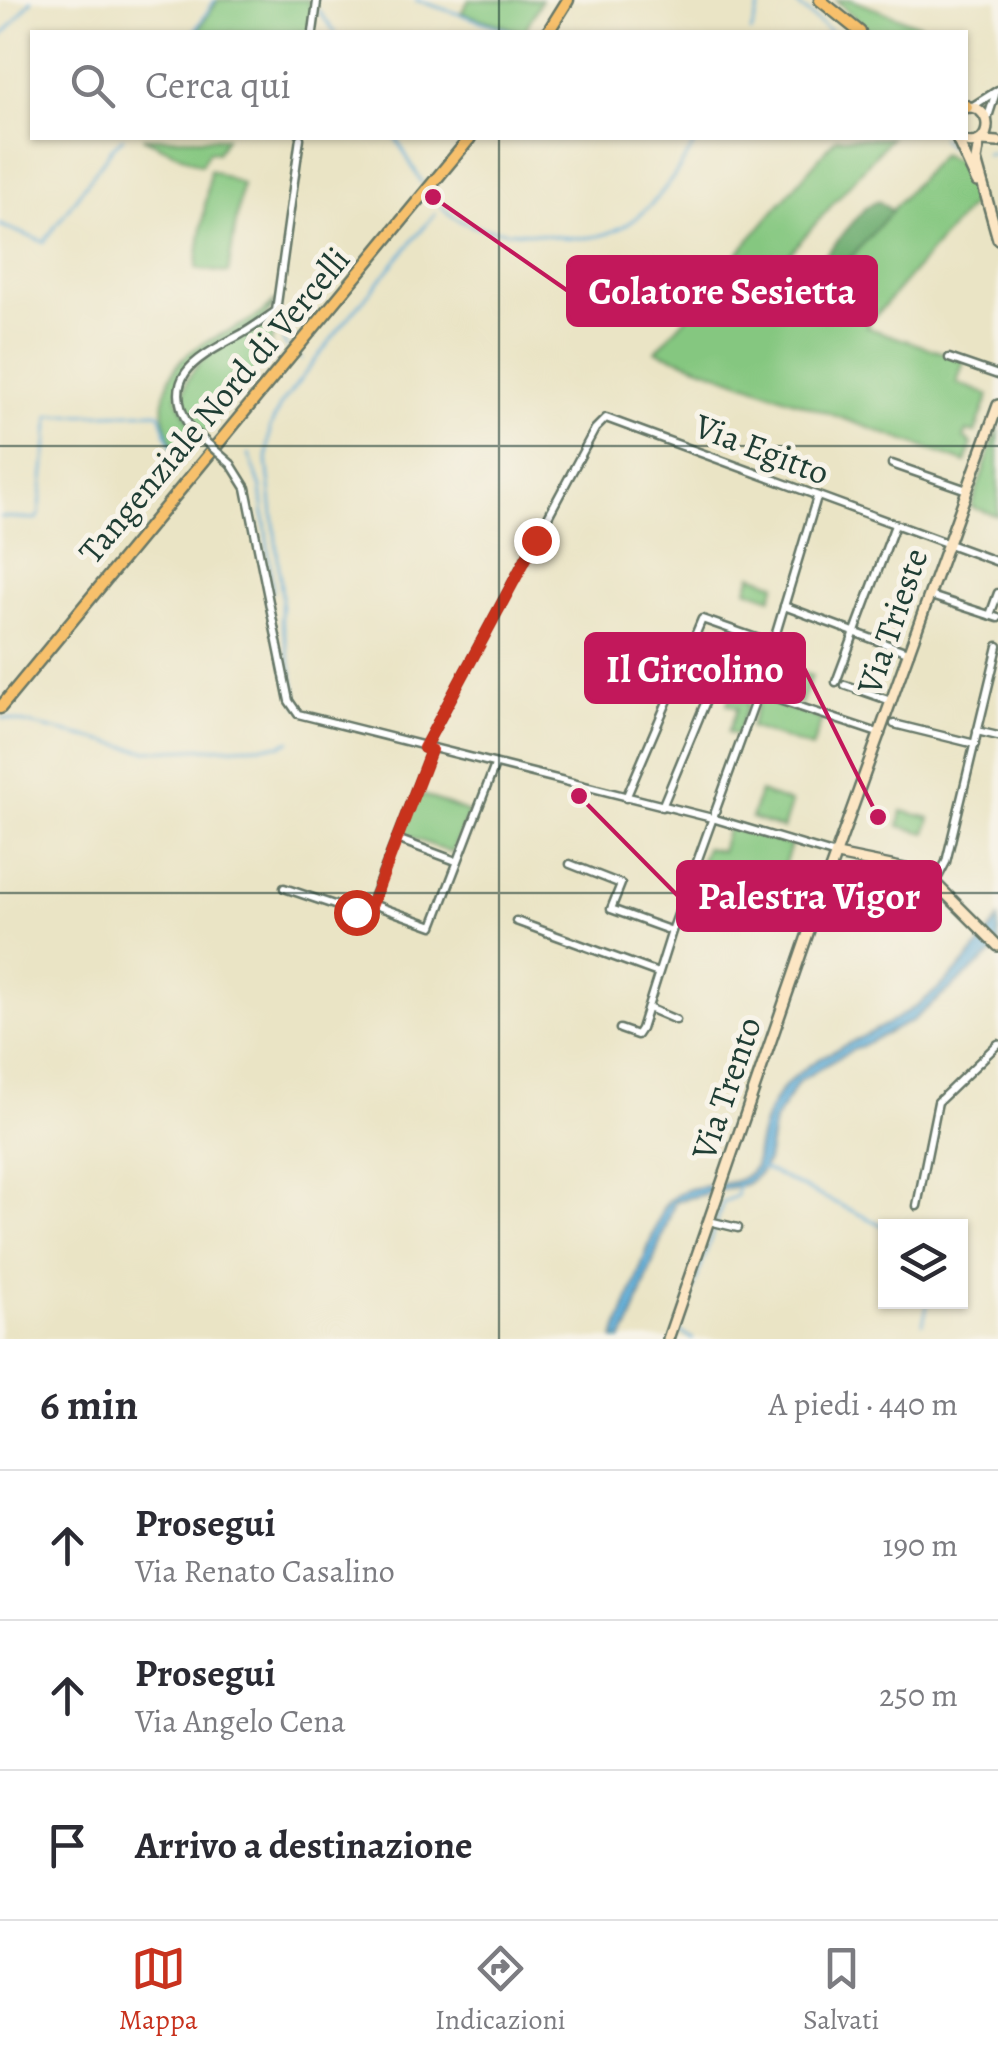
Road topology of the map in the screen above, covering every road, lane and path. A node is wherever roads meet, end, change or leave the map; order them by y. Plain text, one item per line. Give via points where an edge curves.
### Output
1 (568, 0) edge
2 (811, 0) edge
3 (820, 0) edge
4 (829, 0) edge
5 (856, 29) edge
6 (549, 30) edge
7 (998, 91) edge
8 (968, 107) edge
9 (992, 124) edge
10 (300, 140) edge
11 (468, 140) edge
12 (958, 140) edge
13 (961, 140) edge
14 (980, 142) junction
15 (998, 142) edge
16 (990, 214) junction
17 (998, 239) edge
18 (949, 358) dead end
19 (998, 375) edge
20 (998, 405) edge
21 (892, 464) dead end
22 (967, 490) junction
23 (817, 497) junction
24 (896, 525) junction
25 (948, 544) junction
26 (998, 562) edge
27 (998, 593) edge
28 (931, 596) junction
29 (784, 606) junction
30 (994, 616) edge
31 (855, 632) junction
32 (772, 644) junction
33 (998, 646) edge
34 (910, 653) junction
35 (716, 677) junction
36 (673, 688) dead end
37 (758, 693) junction
38 (893, 702) junction
39 (0, 708) edge
40 (894, 724) dead end
41 (977, 731) junction
42 (881, 734) junction
43 (998, 736) edge
44 (974, 744) junction
45 (427, 749) junction
46 (495, 765) junction
47 (626, 798) junction
48 (662, 807) junction
49 (712, 818) junction
50 (396, 839) junction
51 (837, 856) junction
52 (457, 862) junction
53 (570, 864) dead end
54 (936, 881) junction
55 (284, 888) dead end
56 (372, 904) junction
57 (516, 921) dead end
58 (672, 931) junction
59 (998, 946) edge
60 (658, 972) junction
61 (648, 1008) junction
62 (676, 1020) dead end
63 (620, 1029) dead end
64 (998, 1044) edge
65 (917, 1206) dead end
66 (714, 1222) junction
67 (738, 1228) dead end
68 (668, 1339) edge

1 - 6 main road
2 - 5 main road
3 - 5 main road
4 - 5 main road
7 - 8 street
7 - 9 street
8 - 9 street
9 - 14 street
10 - 45 street, bridge via 276,311 205,352 190,366 179,398 190,428 231,464 246,488 293,710
11 - 39 main road, Tangenziale Nord di Vercelli
12 - 16 street
13 - 14 street
14 - 15 street
14 - 16 street via 976,160
16 - 17 street
18 - 19 street
20 - 22 street, Via Trieste
21 - 22 street
22 - 25 street, Via Trieste
23 - 24 street, Via Egitto
23 - 29 street
23 - 45 street, Via Egitto via 606,418 594,429
24 - 25 street, Via Egitto
24 - 31 street
25 - 26 street, Via Egitto
25 - 28 street, Via Trieste
27 - 30 street
28 - 30 street
28 - 34 street, Via Trieste
29 - 31 street
29 - 32 street
31 - 34 street
31 - 38 street via 841,684
32 - 35 street via 702,619 683,664
32 - 37 street
33 - 41 street
34 - 38 street, Via Trieste
35 - 37 street
35 - 48 street
36 - 47 street
37 - 42 street
37 - 49 street
38 - 42 street, Via Trieste
40 - 44 street
41 - 43 street
41 - 44 street
42 - 51 street, Via Trieste
44 - 54 street
45 - 46 street
45 - 50 street
46 - 47 street
46 - 52 street
47 - 48 street
48 - 49 street
49 - 51 street
49 - 58 street
50 - 52 street
50 - 56 street
51 - 54 street via 914,870
51 - 66 street, Via Trento via 717,1196
52 - 56 street via 433,926
53 - 58 street via 621,884 612,909
54 - 59 street
55 - 56 street via 356,912
57 - 60 street
58 - 60 street
60 - 61 street
61 - 62 street
61 - 63 street via 637,1035
64 - 65 street via 938,1102
66 - 67 street
66 - 68 street, Via Trento

